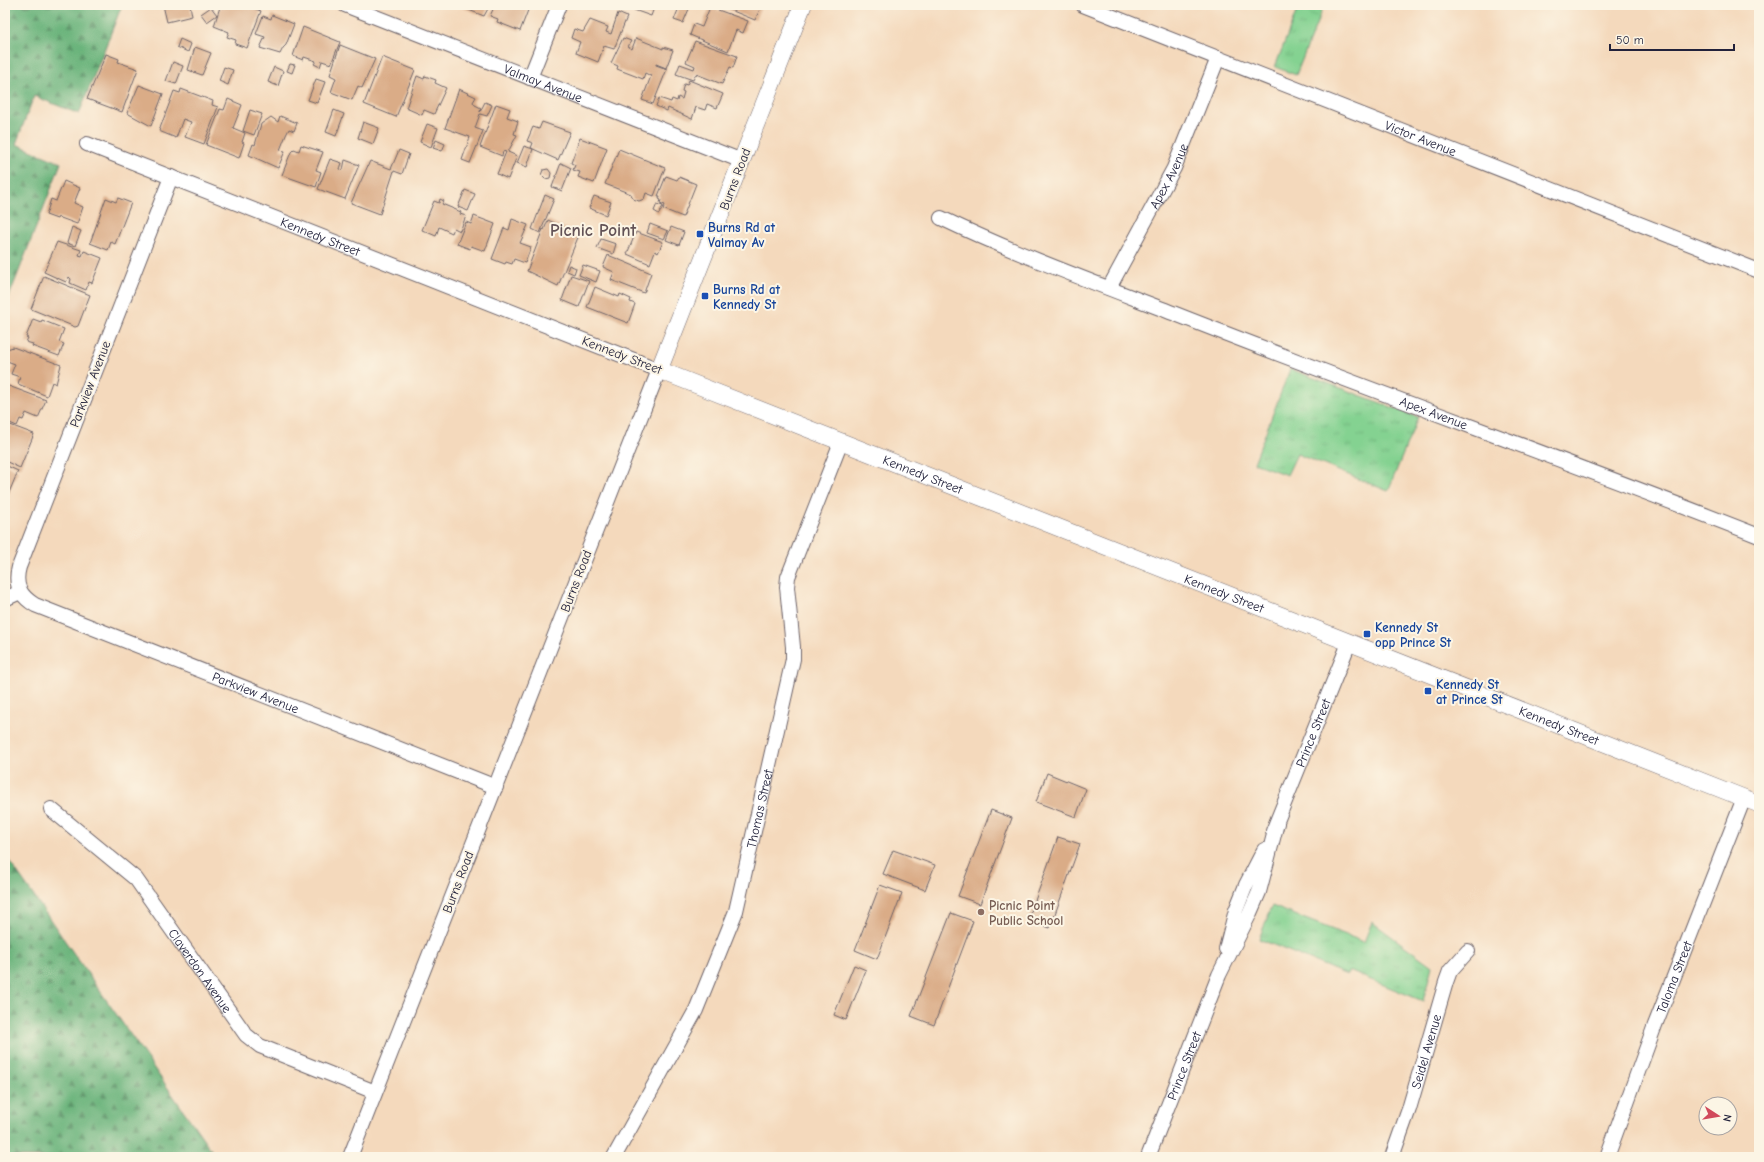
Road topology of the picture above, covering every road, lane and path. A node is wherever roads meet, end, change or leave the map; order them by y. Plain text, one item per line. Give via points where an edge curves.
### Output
1 (345, 5) edge
2 (559, 5) edge
3 (803, 5) edge
4 (1083, 5) edge
5 (1218, 58) junction
6 (530, 78) junction
7 (87, 144) dead end
8 (742, 161) junction
9 (171, 177) junction
10 (941, 218) dead end
11 (1759, 271) edge
12 (1109, 288) junction
13 (660, 370) junction
14 (841, 442) junction
15 (1759, 536) edge
16 (20, 592) junction
17 (5, 599) edge
18 (1349, 643) junction
19 (496, 787) junction
20 (1752, 801) edge
21 (51, 809) dead end
22 (1468, 951) dead end
23 (375, 1092) junction
24 (350, 1157) edge
25 (614, 1157) edge
26 (1148, 1157) edge
27 (1392, 1157) edge
28 (1607, 1157) edge

1 - 6 street, Valmay Avenue
2 - 6 street
3 - 8 street, Burns Road
4 - 5 street, Victor Avenue
5 - 11 street, Victor Avenue
5 - 12 street, Apex Avenue via 1169,179
6 - 8 street, Valmay Avenue
7 - 9 street, Kennedy Street
8 - 13 street, Burns Road
9 - 13 street, Kennedy Street
9 - 16 street, Parkview Avenue via 19,567 17,583
10 - 12 street, Apex Avenue via 996,244
12 - 15 street, Apex Avenue
13 - 14 street, Kennedy Street
13 - 19 street, Burns Road
14 - 18 street, Kennedy Street
14 - 25 street, Thomas Street via 788,577 793,659 740,900 701,1000
16 - 17 street
16 - 19 street, Parkview Avenue via 26,600 36,605
18 - 20 street, Kennedy Street
18 - 26 street, Prince Street via 1277,823 1236,910 1219,975
19 - 23 street, Burns Road
20 - 28 street, Taloma Street via 1655,1025
21 - 23 street, Claverdon Avenue via 136,879 253,1042
22 - 27 street, Seidel Avenue via 1450,971
23 - 24 street, Burns Road

